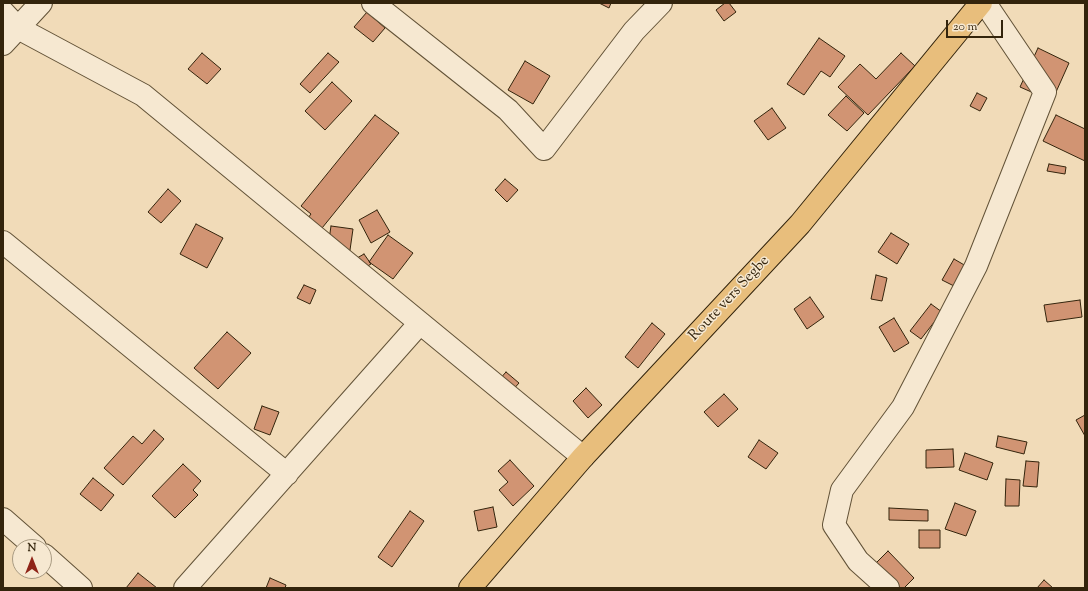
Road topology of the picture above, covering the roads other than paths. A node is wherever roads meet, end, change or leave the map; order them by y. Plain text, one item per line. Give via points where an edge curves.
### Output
1 (41, 3) edge
2 (374, 3) edge
3 (661, 3) edge
4 (981, 3) edge
5 (985, 3) edge
6 (3, 12) edge
7 (18, 28) junction
8 (3, 44) edge
9 (3, 242) edge
10 (420, 323) junction
11 (583, 457) junction
12 (287, 474) junction
13 (3, 519) edge
14 (26, 539) edge
15 (52, 562) edge
16 (81, 588) edge
17 (185, 588) edge
18 (470, 588) edge
19 (888, 588) edge

1 - 7 street
2 - 3 street via 508,110 544,149 634,31
4 - 11 main road, Route vers Segbe via 800,224
5 - 19 street via 1045,92 976,266 903,407 842,490 834,525 858,561
6 - 7 street
7 - 8 street
7 - 10 street via 143,96
9 - 12 street
10 - 11 street
10 - 12 street
11 - 18 main road, Route vers Segbe
12 - 17 street
13 - 14 street
15 - 16 street

